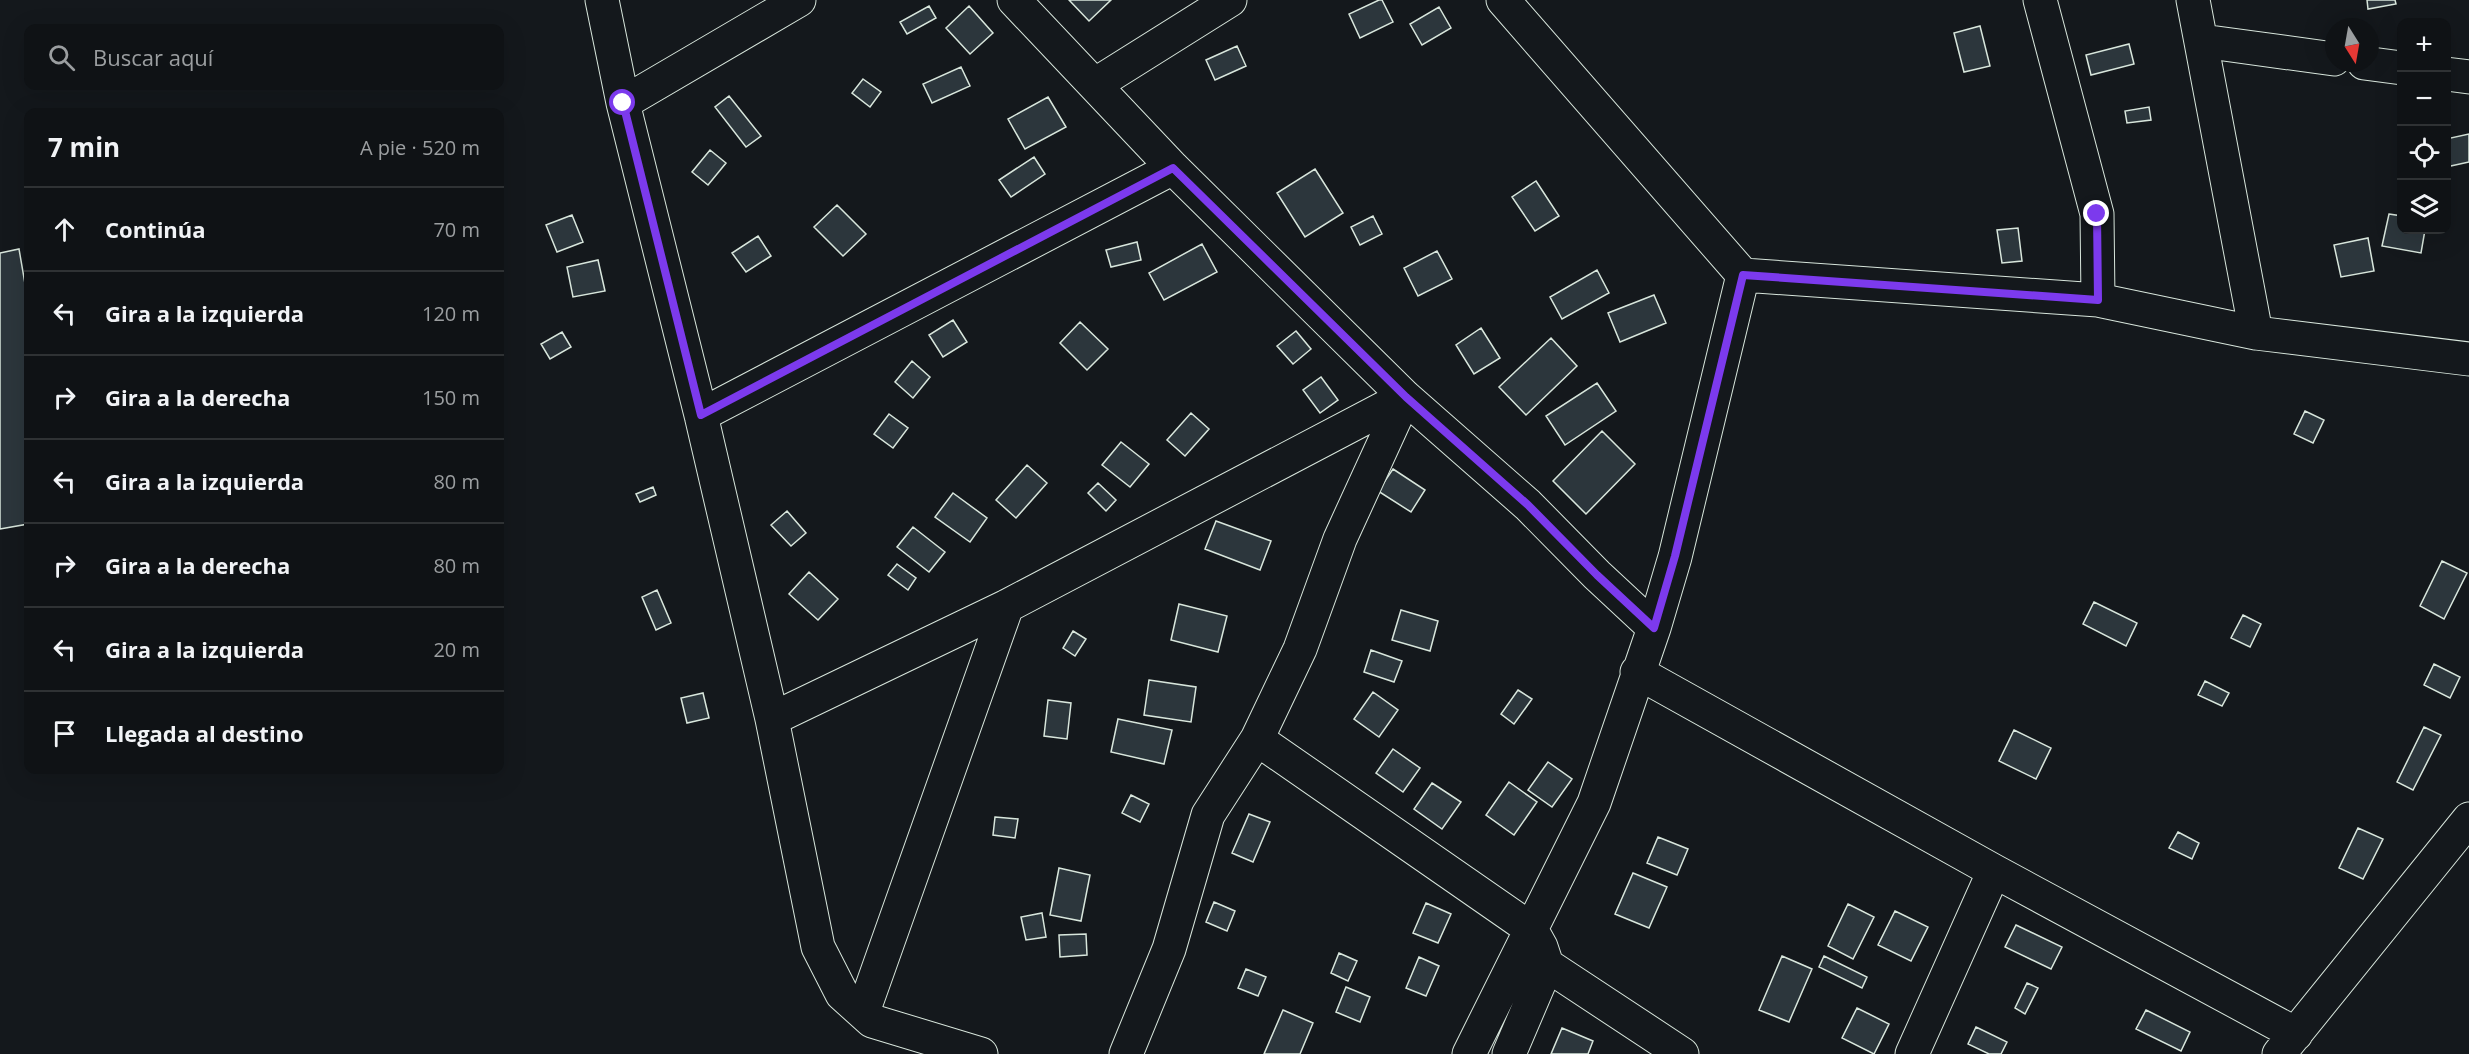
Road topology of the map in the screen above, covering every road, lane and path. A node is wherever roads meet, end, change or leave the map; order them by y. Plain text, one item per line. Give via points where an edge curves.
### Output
1 (602, 0) edge
2 (799, 0) edge
3 (1014, 0) edge
4 (1230, 0) edge
5 (1503, 0) edge
6 (2040, 0) edge
7 (2193, 0) edge
8 (2202, 41) junction
9 (2325, 58) edge
10 (2379, 65) edge
11 (2397, 67) edge
12 (2451, 75) edge
13 (2469, 77) edge
14 (1096, 84) junction
15 (623, 103) junction
16 (1173, 168) junction
17 (1743, 275) junction
18 (2098, 300) junction
19 (2256, 333) junction
20 (2469, 360) edge
21 (1406, 397) junction
22 (701, 415) junction
23 (1007, 606) junction
24 (1654, 628) junction
25 (1638, 672) junction
26 (772, 719) junction
27 (1257, 739) junction
28 (2469, 819) edge
29 (1994, 871) junction
30 (1531, 929) junction
31 (1547, 965) junction
32 (863, 1012) junction
33 (2288, 1044) edge
34 (981, 1054) edge
35 (1126, 1054) edge
36 (1469, 1054) edge
37 (1509, 1054) edge
38 (1682, 1054) edge
39 (1912, 1054) edge

1 - 15 street
2 - 15 street
3 - 14 street
4 - 14 street
5 - 17 street
6 - 18 street via 2097,214
7 - 8 street
8 - 9 street
8 - 19 street
10 - 11 street
12 - 13 street
14 - 16 street
15 - 22 street
16 - 21 street
16 - 22 street
17 - 18 street
17 - 24 street
18 - 19 street
19 - 20 street
21 - 23 street
21 - 24 street via 1528,505
21 - 27 street via 1341,539 1300,649
22 - 26 street
23 - 26 street
23 - 32 street
24 - 25 street
25 - 29 street
25 - 30 street via 1594,803
26 - 32 street via 818,947 842,994
27 - 30 street
27 - 35 street via 1208,815 1169,949
28 - 33 street
29 - 33 street
29 - 39 street
30 - 31 street
30 - 36 street
31 - 37 street
31 - 38 street
32 - 34 street via 872,1021

